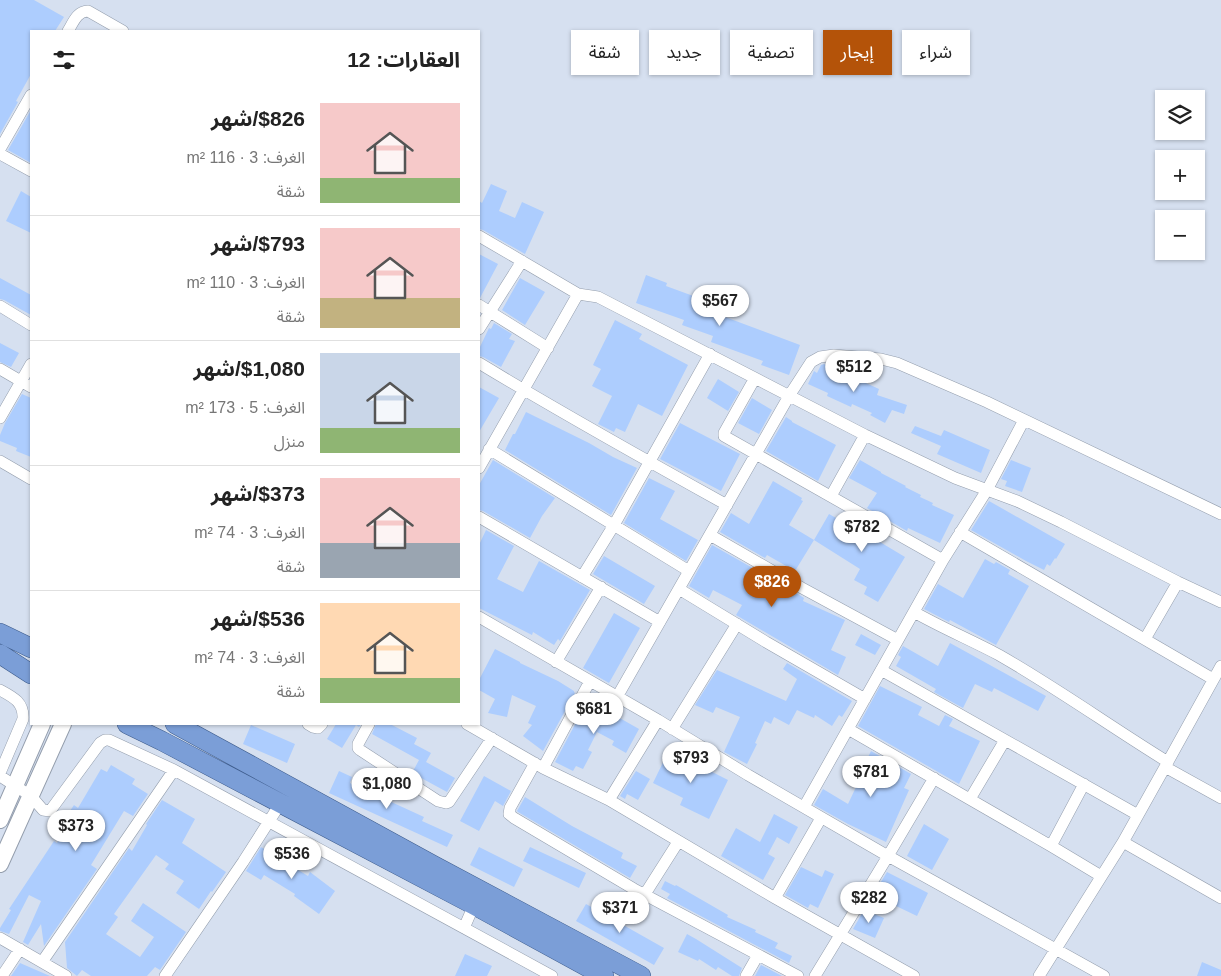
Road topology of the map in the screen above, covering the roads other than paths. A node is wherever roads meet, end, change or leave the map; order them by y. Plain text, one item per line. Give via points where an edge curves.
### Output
1 (69, 30) edge
2 (121, 30) edge
3 (30, 98) edge
4 (0, 150) edge
5 (0, 154) edge
6 (30, 170) edge
7 (480, 237) edge
8 (522, 261) junction
9 (578, 294) junction
10 (0, 306) edge
11 (480, 306) edge
12 (489, 312) junction
13 (30, 324) edge
14 (480, 327) edge
15 (548, 348) junction
16 (710, 354) junction
17 (480, 364) edge
18 (30, 368) edge
19 (0, 369) edge
20 (755, 378) junction
21 (26, 384) edge
22 (523, 390) junction
23 (789, 396) junction
24 (0, 418) edge
25 (1024, 420) junction
26 (865, 435) junction
27 (489, 449) junction
28 (756, 455) junction
29 (649, 462) junction
30 (2, 465) edge
31 (480, 466) edge
32 (30, 479) edge
33 (987, 490) junction
34 (831, 496) junction
35 (727, 505) junction
36 (1221, 514) edge
37 (480, 518) edge
38 (614, 525) junction
39 (960, 532) junction
40 (710, 535) junction
41 (942, 560) junction
42 (689, 571) junction
43 (582, 577) junction
44 (1178, 582) junction
45 (601, 587) junction
46 (679, 589) junction
47 (1221, 602) edge
48 (914, 612) junction
49 (480, 618) edge
50 (660, 622) junction
51 (737, 624) junction
52 (0, 633) edge
53 (1146, 639) junction
54 (898, 640) junction
55 (30, 648) edge
56 (0, 654) edge
57 (556, 662) junction
58 (1221, 666) edge
59 (881, 670) junction
60 (30, 673) edge
61 (1213, 679) junction
62 (590, 681) junction
63 (0, 690) edge
64 (617, 697) junction
65 (865, 699) junction
66 (658, 720) junction
67 (42, 725) edge
68 (63, 725) edge
69 (129, 725) edge
70 (177, 725) edge
71 (310, 725) edge
72 (322, 725) edge
73 (368, 725) edge
74 (469, 725) edge
75 (672, 729) junction
76 (848, 729) junction
77 (492, 738) junction
78 (1005, 740) junction
79 (539, 765) junction
80 (1167, 765) junction
81 (174, 770) junction
82 (0, 775) edge
83 (934, 778) junction
84 (1084, 784) junction
85 (15, 786) junction
86 (31, 796) junction
87 (1221, 798) edge
88 (970, 799) junction
89 (609, 800) junction
90 (280, 804) junction
91 (804, 808) junction
92 (1138, 814) junction
93 (821, 818) junction
94 (0, 820) edge
95 (268, 822) junction
96 (678, 842) junction
97 (1123, 842) junction
98 (1051, 846) junction
99 (888, 856) junction
100 (0, 864) edge
101 (1101, 876) junction
102 (644, 894) junction
103 (775, 898) junction
104 (1221, 898) edge
105 (474, 906) junction
106 (464, 928) junction
107 (840, 935) junction
108 (0, 938) edge
109 (20, 949) junction
110 (1056, 949) junction
111 (758, 955) junction
112 (42, 962) junction
113 (2, 976) edge
114 (66, 976) edge
115 (165, 976) edge
116 (552, 976) edge
117 (604, 976) edge
118 (641, 976) edge
119 (746, 976) edge
120 (798, 976) edge
121 (815, 976) edge
122 (914, 976) edge
123 (1039, 976) edge
124 (1104, 976) edge

1 - 2 street via 79,13 84,11
3 - 4 street
5 - 6 street
7 - 8 street
8 - 9 street
8 - 12 street
9 - 15 street
9 - 16 street via 598,296
10 - 13 street
11 - 12 street
12 - 14 street
12 - 15 street
15 - 22 street
16 - 20 street
16 - 29 street
17 - 22 street
18 - 21 street
19 - 21 street
20 - 23 street
20 - 28 street via 723,435
21 - 24 street
22 - 27 street
22 - 29 street
23 - 25 street via 811,362 820,357 881,359 897,363
23 - 26 street
23 - 28 street
25 - 33 street
25 - 36 street
26 - 33 street via 954,478
26 - 34 street
27 - 31 street
27 - 38 street
28 - 34 street
28 - 35 street
29 - 35 street
29 - 38 street
30 - 32 street
33 - 39 street
33 - 44 street via 1061,522
34 - 41 street
35 - 40 street
37 - 43 street
38 - 42 street
38 - 43 street
39 - 41 street
39 - 53 street
40 - 42 street
40 - 54 street
41 - 48 street
42 - 46 street
43 - 45 street
44 - 47 street
44 - 53 street
45 - 50 street
45 - 57 street
46 - 50 street
46 - 51 street
48 - 54 street
48 - 80 street via 1057,689
49 - 57 street
50 - 64 street
51 - 65 street
51 - 75 street
52 - 55 highway
53 - 61 street
54 - 59 street
56 - 60 highway
57 - 62 street
58 - 61 street
59 - 65 street
59 - 78 street
61 - 80 street
62 - 64 street
62 - 79 street
63 - 82 street via 14,698 23,712
64 - 66 street
65 - 76 street
66 - 75 street
66 - 89 street
67 - 85 main road
68 - 86 main road
69 - 90 highway
70 - 118 highway
71 - 72 street via 316,728
73 - 77 street via 358,748 438,801 446,803
74 - 77 street
75 - 91 street
76 - 83 street
76 - 91 street
77 - 79 street
78 - 84 street
78 - 88 street
79 - 89 street
79 - 102 street via 509,814
80 - 87 street
80 - 92 street
81 - 86 street via 105,740 50,811 43,810
81 - 95 street
81 - 112 street
82 - 85 street
83 - 88 street
83 - 99 street
84 - 92 street
84 - 98 street
85 - 86 street
85 - 94 main road
86 - 100 main road
88 - 98 street
89 - 96 street
90 - 95 street
90 - 105 highway
91 - 93 street
92 - 97 street
93 - 99 street
93 - 103 street
95 - 106 street
95 - 115 street
96 - 102 street
96 - 103 street
97 - 101 street
97 - 104 street
98 - 101 street
99 - 107 street
99 - 110 street
101 - 110 street
102 - 111 street
103 - 107 street
105 - 106 street
105 - 117 highway
106 - 116 street
107 - 121 street
107 - 122 street
108 - 109 street
109 - 112 street
109 - 113 street
110 - 123 street
110 - 124 street
111 - 119 street
111 - 120 street
112 - 114 street

